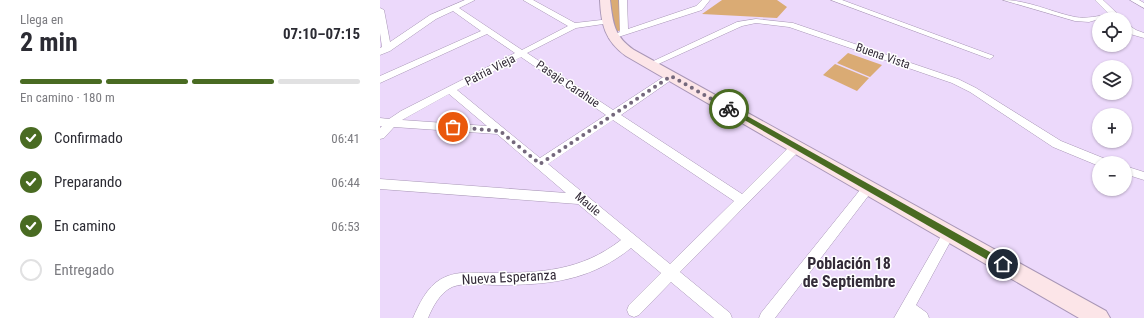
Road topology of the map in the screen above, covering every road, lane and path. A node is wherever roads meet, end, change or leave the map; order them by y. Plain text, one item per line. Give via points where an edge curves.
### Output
1 (471, 0) edge
2 (527, 0) edge
3 (605, 0) edge
4 (623, 0) edge
5 (835, 0) edge
6 (1007, 0) edge
7 (1099, 0) edge
8 (1134, 0) edge
9 (706, 2) edge
10 (1144, 6) edge
11 (453, 8) junction
12 (380, 10) edge
13 (1112, 12) edge
14 (1092, 20) edge
15 (607, 21) junction
16 (574, 26) junction
17 (487, 31) junction
18 (1132, 31) edge
19 (618, 35) junction
20 (1144, 36) edge
21 (383, 50) edge
22 (521, 53) junction
23 (990, 56) dead end
24 (651, 64) junction
25 (671, 76) junction
26 (380, 80) edge
27 (450, 90) junction
28 (614, 115) junction
29 (380, 122) edge
30 (392, 123) junction
31 (500, 131) junction
32 (380, 135) edge
33 (796, 147) junction
34 (1092, 158) edge
35 (540, 164) junction
36 (1132, 172) edge
37 (1144, 176) edge
38 (380, 184) edge
39 (868, 188) junction
40 (582, 199) junction
41 (743, 201) junction
42 (949, 233) junction
43 (631, 240) junction
44 (671, 273) junction
45 (634, 310) dead end
46 (904, 313) edge
47 (420, 318) edge
48 (725, 318) edge
49 (766, 318) edge
50 (922, 318) edge
51 (1099, 318) edge

1 - 11 street
2 - 16 street
3 - 15 main road
4 - 19 street
5 - 23 street
6 - 14 street via 1075,19
7 - 13 street
8 - 10 street
9 - 19 street via 696,9
11 - 17 street, Pasaje Carahue
11 - 21 street via 426,21
12 - 21 street
15 - 16 street, Patria Vieja
15 - 19 main road
16 - 22 street, Patria Vieja
17 - 22 street, Pasaje Carahue
17 - 26 street
18 - 20 street
19 - 24 main road via 624,49
22 - 27 street, Patria Vieja
22 - 28 street, Pasaje Carahue
24 - 25 main road
24 - 34 street, Buena Vista via 740,24 756,21 790,25 955,81 1057,144
25 - 28 street
25 - 33 main road
27 - 30 street, Patria Vieja
27 - 31 street, Maule
28 - 35 street
28 - 41 street, Pasaje Carahue
29 - 30 street
30 - 31 street
30 - 32 street, Patria Vieja
31 - 35 street, Maule
33 - 39 main road
33 - 41 street
35 - 40 street, Maule
36 - 37 street
38 - 40 street
39 - 42 main road
39 - 49 street
40 - 43 street, Maule
41 - 44 street
42 - 46 street
42 - 51 main road
43 - 44 street, Maule
43 - 47 street, Nueva Esperanza via 596,265 566,274 526,279 452,281 433,294
44 - 45 street
44 - 48 street, Maule
46 - 50 street

